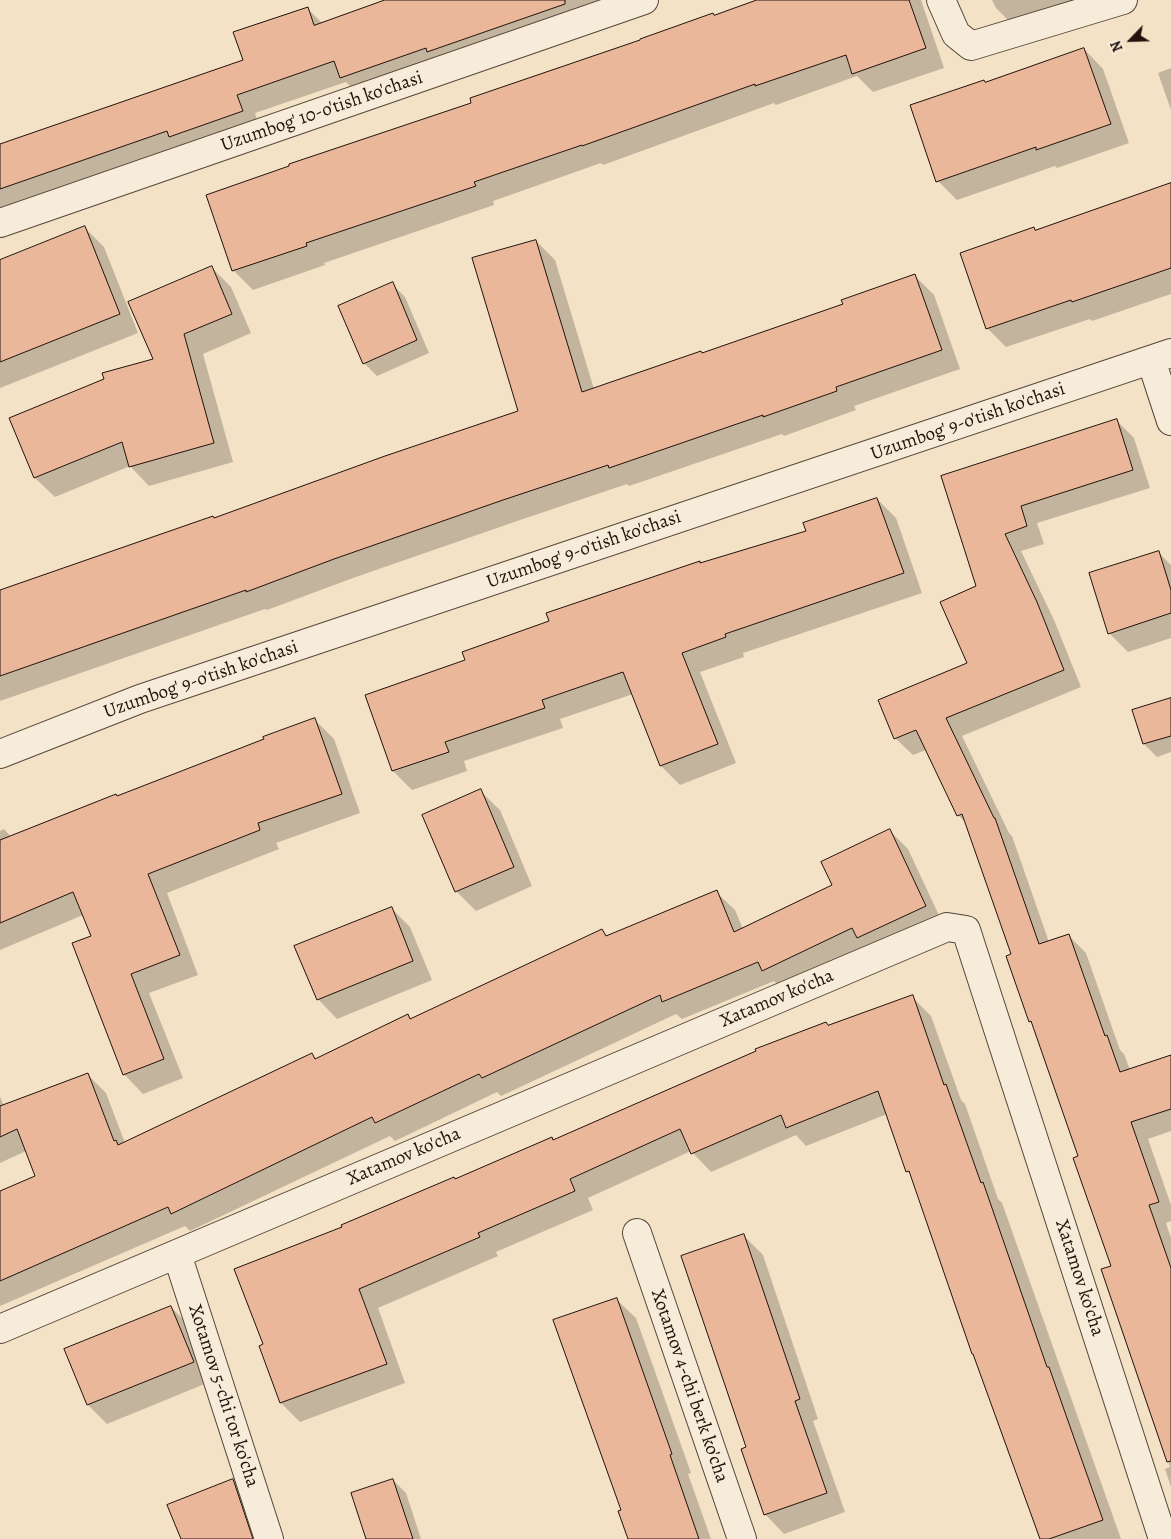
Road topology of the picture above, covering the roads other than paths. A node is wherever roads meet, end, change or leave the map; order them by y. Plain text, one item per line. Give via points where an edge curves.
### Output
1 (644, 0) edge
2 (941, 0) edge
3 (1123, 0) edge
4 (0, 223) edge
5 (1161, 357) edge
6 (1171, 421) edge
7 (0, 754) edge
8 (637, 1233) dead end
9 (177, 1254) junction
10 (0, 1329) edge
11 (268, 1539) edge
12 (742, 1539) edge
13 (1163, 1539) edge

1 - 4 street, Uzumbog' 10-o'tish ko'chasi
2 - 3 street via 956,34 971,46
5 - 6 street
5 - 7 street, Uzumbog' 9-o'tish ko'chasi via 150,696
8 - 12 street, Xotamov 4-chi berk ko'cha
9 - 10 street, Xatamov ko'cha
9 - 11 street, Xotamov 5-chi tor ko'cha
9 - 13 street, Xatamov ko'cha via 947,927 966,930

